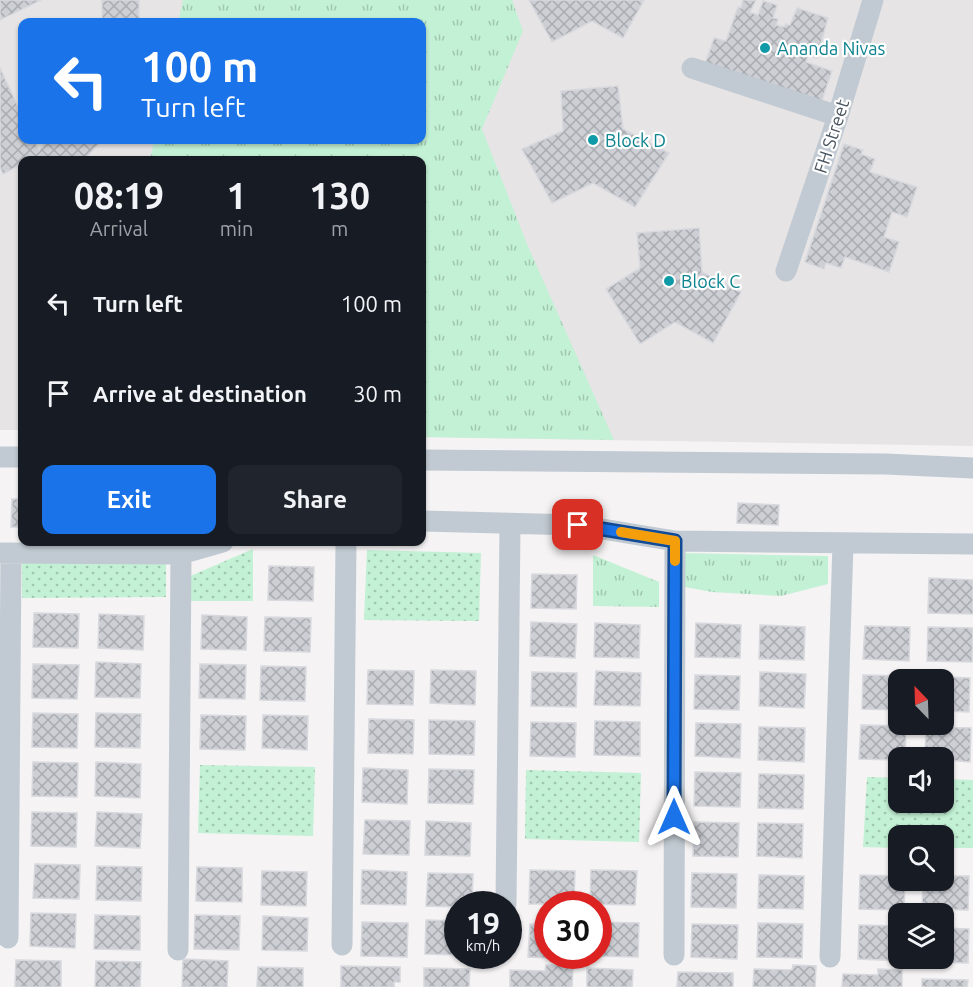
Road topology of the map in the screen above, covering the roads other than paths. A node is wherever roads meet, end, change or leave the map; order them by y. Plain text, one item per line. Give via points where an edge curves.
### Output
1 (873, 0) edge
2 (692, 68) dead end
3 (838, 116) junction
4 (786, 271) dead end
5 (0, 457) edge
6 (18, 457) edge
7 (426, 460) edge
8 (973, 468) edge
9 (426, 521) edge
10 (510, 525) junction
11 (675, 541) junction
12 (843, 543) junction
13 (973, 544) edge
14 (209, 546) edge
15 (346, 546) edge
16 (6, 553) edge
17 (181, 554) junction
18 (506, 891) edge
19 (8, 938) dead end
20 (342, 945) dead end
21 (178, 950) dead end
22 (674, 955) dead end
23 (831, 957) dead end

1 - 3 street, FH Street
2 - 3 street
3 - 4 street, FH Street
5 - 6 street
7 - 8 street
9 - 10 street
10 - 11 street via 578,525
10 - 18 street
11 - 12 street
11 - 22 street
12 - 13 street
12 - 23 street
14 - 17 street
15 - 20 street
16 - 17 street
16 - 19 street
17 - 21 street

